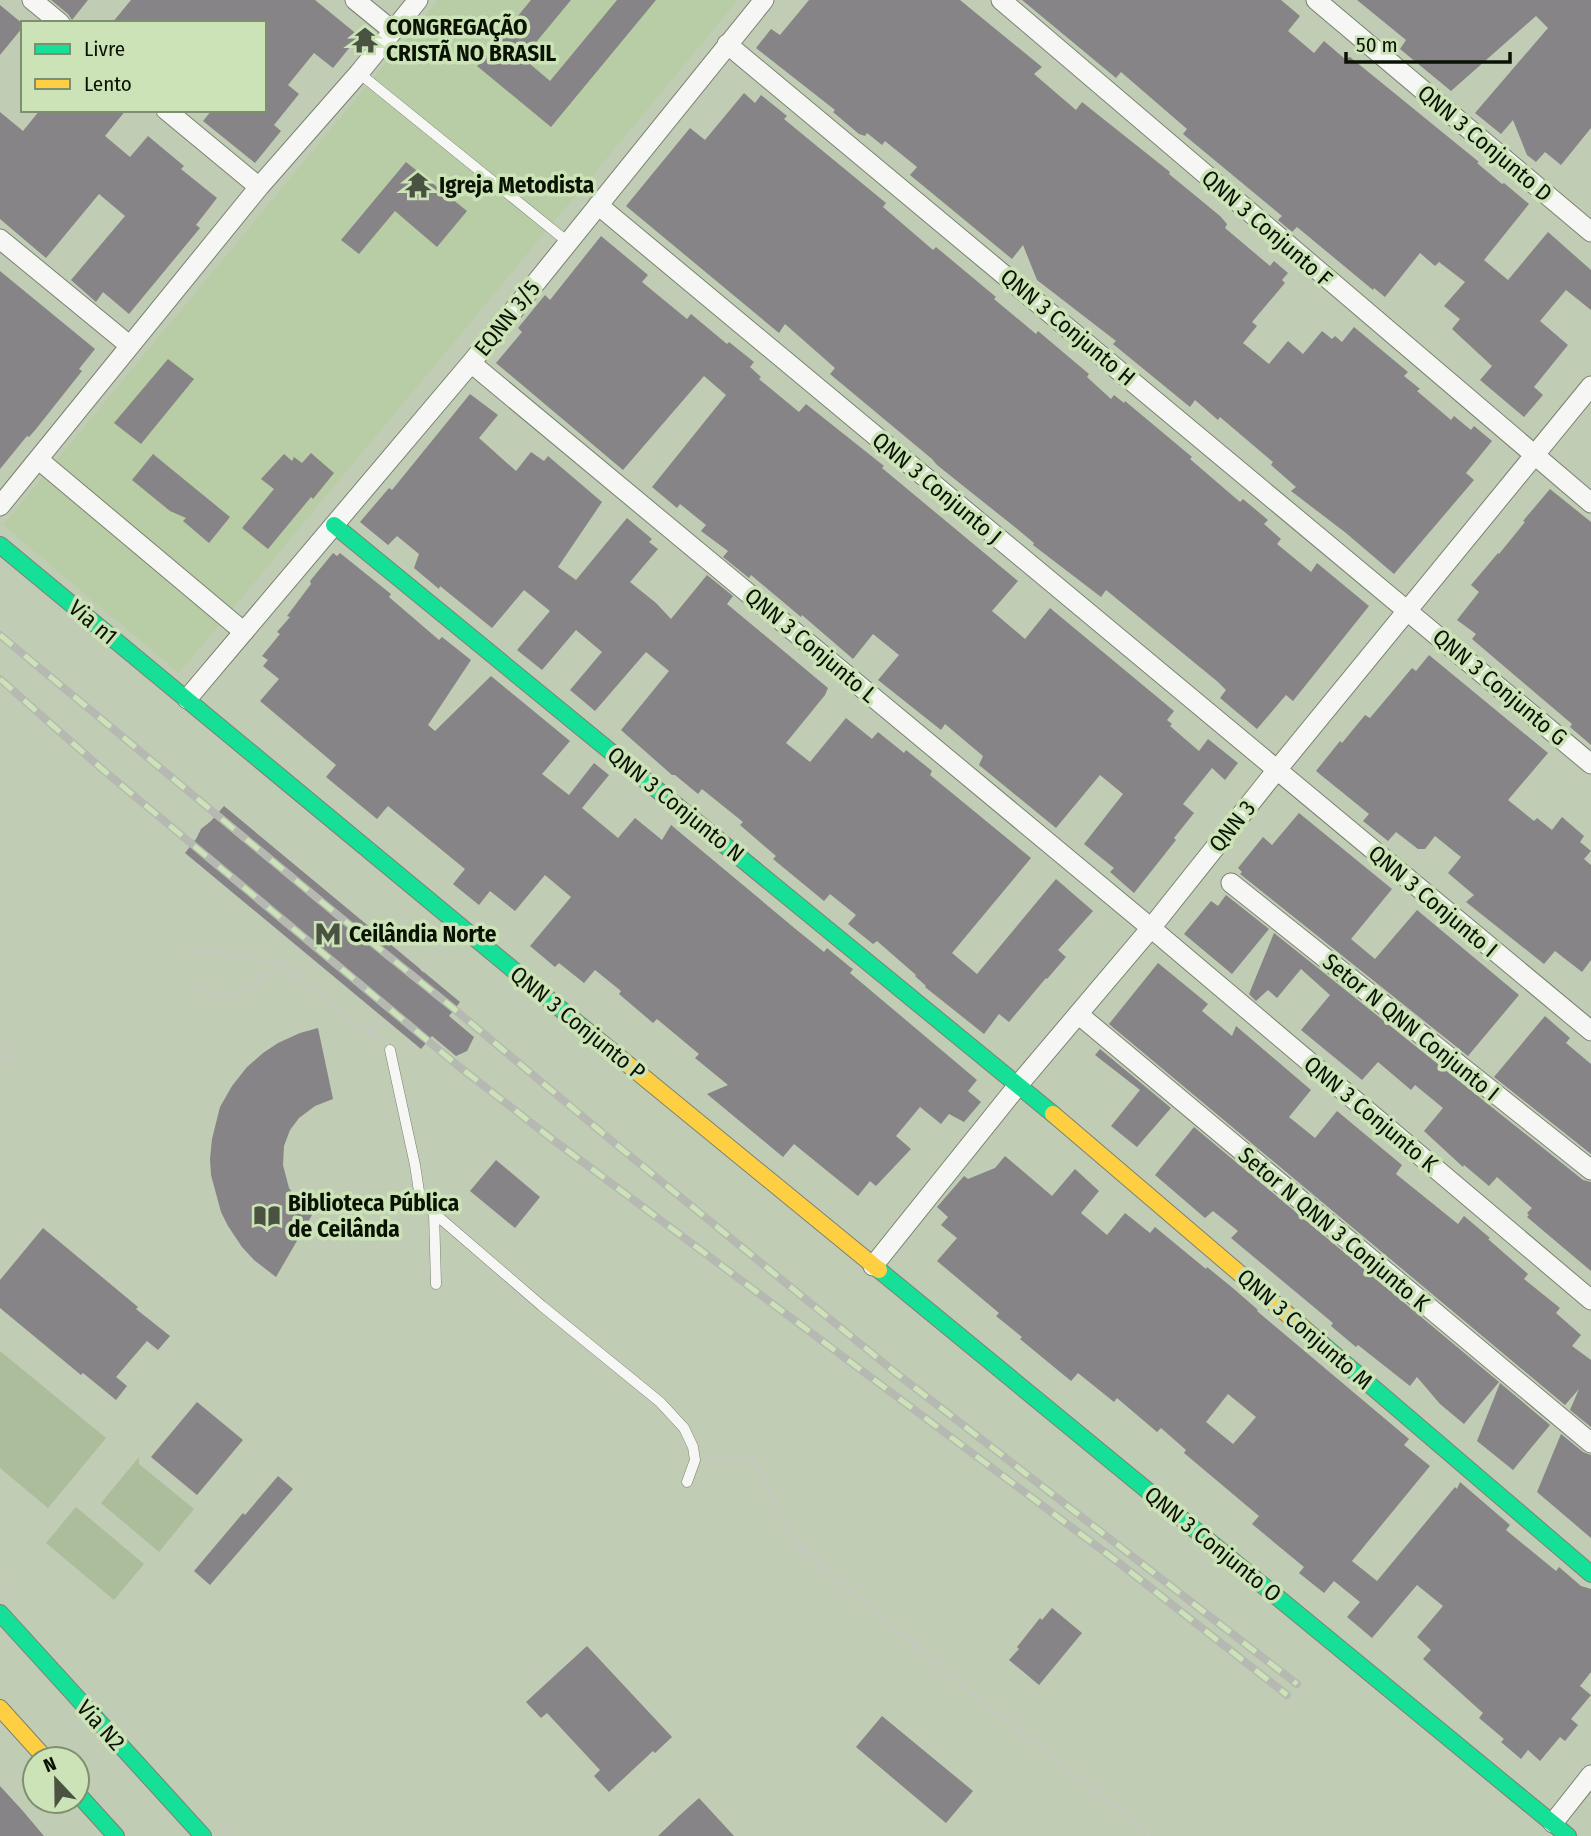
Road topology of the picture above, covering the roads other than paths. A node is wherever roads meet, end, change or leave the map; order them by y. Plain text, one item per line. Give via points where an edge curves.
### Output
1 (32, 0) edge
2 (355, 0) edge
3 (418, 0) edge
4 (764, 0) edge
5 (1001, 0) edge
6 (1316, 0) edge
7 (58, 21) edge
8 (393, 31) junction
9 (727, 44) junction
10 (359, 73) junction
11 (168, 112) edge
12 (259, 187) junction
13 (598, 205) junction
14 (1591, 232) edge
15 (0, 239) edge
16 (569, 243) junction
17 (129, 345) junction
18 (471, 363) junction
19 (1591, 386) edge
20 (1534, 455) junction
21 (39, 460) junction
22 (1591, 503) edge
23 (0, 506) edge
24 (334, 525) junction
25 (0, 545) edge
26 (1408, 610) junction
27 (244, 632) junction
28 (187, 699) junction
29 (1591, 764) edge
30 (1276, 771) junction
31 (1231, 883) dead end
32 (1151, 928) junction
33 (1078, 1014) junction
34 (1591, 1031) edge
35 (390, 1050) road end
36 (1018, 1084) junction
37 (1591, 1170) edge
38 (434, 1213) junction
39 (873, 1266) junction
40 (436, 1283) dead end
41 (1591, 1300) edge
42 (1591, 1443) edge
43 (687, 1482) dead end
44 (1591, 1574) edge
45 (0, 1613) edge
46 (26, 1665) dead end
47 (0, 1708) edge
48 (111, 1736) junction
49 (33, 1745) edge
50 (1591, 1775) edge
51 (91, 1808) edge
52 (1555, 1832) edge
53 (116, 1836) edge
54 (203, 1836) edge

1 - 7 street
2 - 8 street
3 - 8 street
4 - 9 street, EQNN 3/5
5 - 20 street, QNN 3 Conjunto F
6 - 14 street, QNN 3 Conjunto D
8 - 10 street
9 - 13 street, EQNN 3/5
9 - 26 street, QNN 3 Conjunto H
10 - 12 street
10 - 16 lane
11 - 12 street
12 - 17 street
13 - 16 street, EQNN 3/5
13 - 30 street, QNN 3 Conjunto J
15 - 17 street
16 - 18 street, EQNN 3/5
17 - 21 street
18 - 24 street, EQNN 3/5
18 - 32 street, QNN 3 Conjunto L
19 - 20 street, QNN 3
20 - 22 street, QNN 3 Conjunto F
20 - 26 street, QNN 3
21 - 23 street
21 - 27 street
24 - 27 street, EQNN 3/5
24 - 36 street, QNN 3 Conjunto N
25 - 28 street, Via n1
26 - 29 street, QNN 3 Conjunto G
26 - 30 street, QNN 3
27 - 28 street, EQNN 3/5
28 - 39 street, QNN 3 Conjunto P
30 - 32 street, QNN 3
30 - 34 street, QNN 3 Conjunto I
31 - 37 street, Setor N QNN Conjunto I
32 - 33 street, QNN 3
32 - 41 street, QNN 3 Conjunto K
33 - 36 street, QNN 3
33 - 42 street, Setor N QNN 3 Conjunto K
35 - 38 lane via 419,1198
36 - 39 street, QNN 3
36 - 44 street, QNN 3 Conjunto M
38 - 40 lane
38 - 43 lane via 660,1402 684,1428 693,1447 695,1460
39 - 52 street, QNN 3 Conjunto O
45 - 48 street, Via N2
46 - 48 street
47 - 49 street
48 - 54 street, Via N2
50 - 52 street
51 - 53 street

